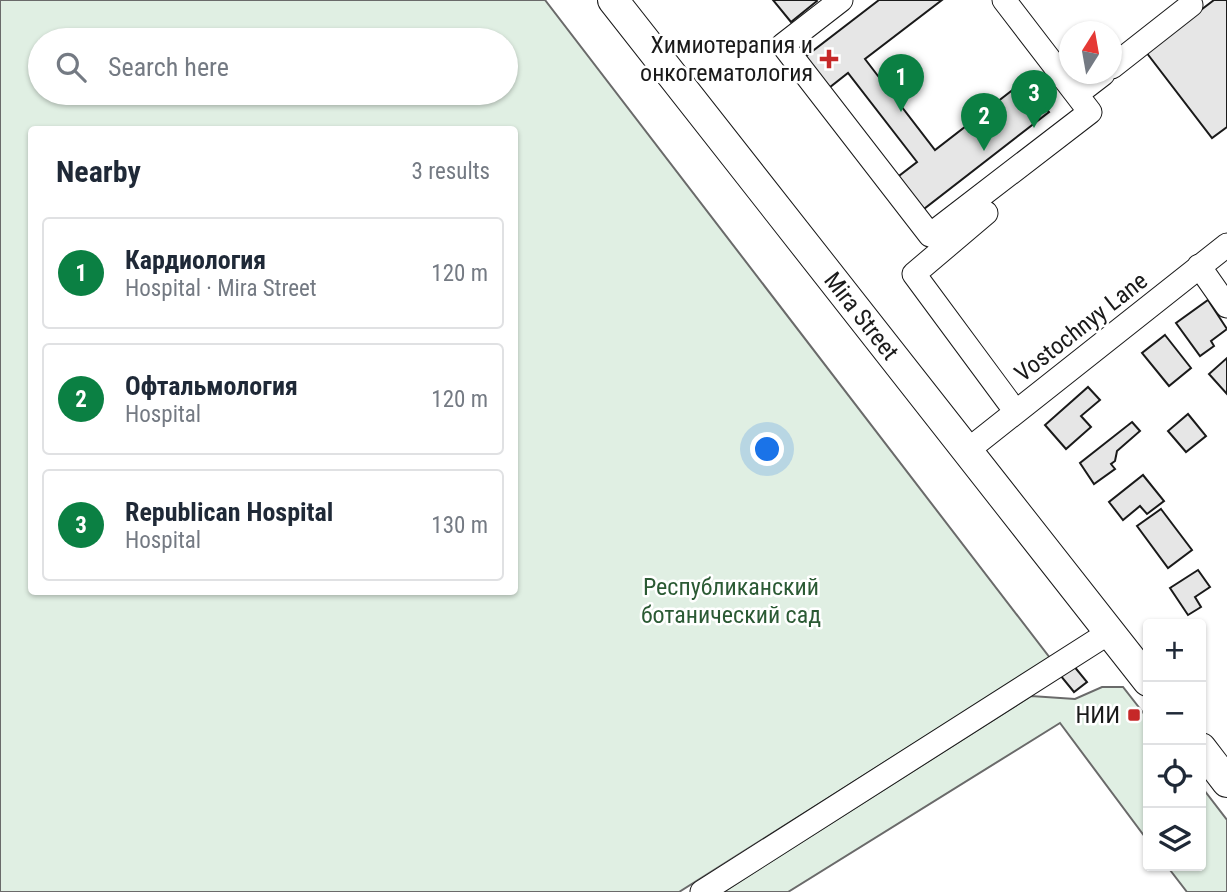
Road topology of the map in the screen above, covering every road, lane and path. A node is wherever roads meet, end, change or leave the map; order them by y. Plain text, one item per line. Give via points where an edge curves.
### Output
1 (613, 0) edge
2 (841, 0) edge
3 (1004, 0) edge
4 (1191, 5) dead end
5 (1122, 58) edge
6 (1090, 84) edge
7 (1077, 94) junction
8 (986, 213) dead end
9 (1227, 245) edge
10 (1199, 267) junction
11 (1227, 306) edge
12 (1016, 412) junction
13 (968, 450) junction
14 (1110, 632) junction
15 (1143, 675) edge
16 (1206, 755) edge
17 (1227, 782) edge
18 (702, 892) edge

1 - 13 main road, Mira Street
2 - 7 street via 783,45 930,235 1090,112
3 - 7 street
4 - 5 street
6 - 7 street
8 - 12 street via 914,274
9 - 10 street, Vostochnyy Lane
10 - 11 street
10 - 12 street, Vostochnyy Lane
12 - 13 street, Vostochnyy Lane
13 - 14 main road, Mira Street
14 - 15 main road, Mira Street
14 - 18 street
16 - 17 main road

